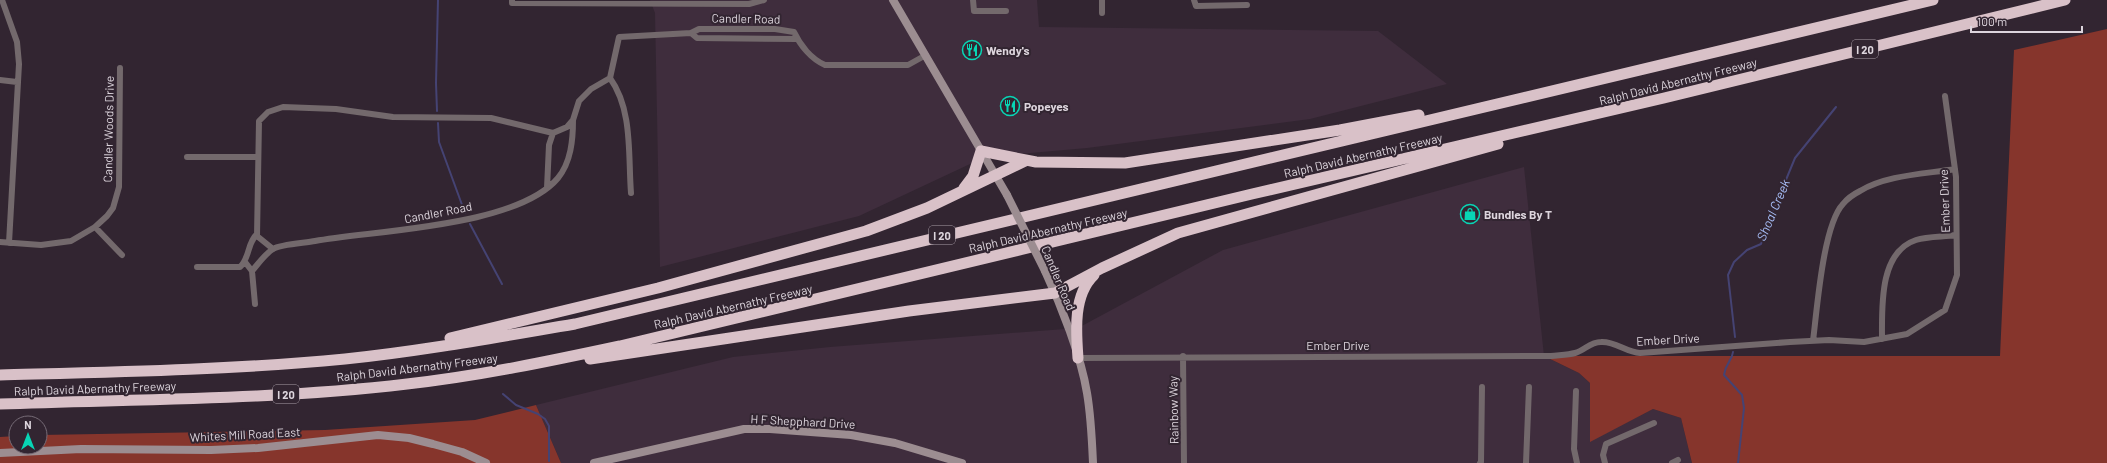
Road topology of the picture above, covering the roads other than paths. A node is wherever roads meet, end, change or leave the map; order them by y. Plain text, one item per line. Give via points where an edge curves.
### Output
1 (2, 0) edge
2 (512, 0) edge
3 (764, 0) edge
4 (894, 0) edge
5 (973, 0) edge
6 (1102, 0) edge
7 (1194, 0) edge
8 (1933, 0) edge
9 (2065, 0) edge
10 (577, 2) edge
11 (1247, 5) dead end
12 (1006, 11) dead end
13 (1102, 13) dead end
14 (691, 33) junction
15 (798, 39) junction
16 (926, 55) junction
17 (120, 68) dead end
18 (610, 78) junction
19 (0, 80) edge
20 (17, 82) junction
21 (1534, 94) junction
22 (1945, 96) dead end
23 (1664, 98) junction
24 (573, 120) junction
25 (553, 133) junction
26 (981, 151) junction
27 (187, 157) dead end
28 (258, 157) junction
29 (1025, 161) junction
30 (1955, 169) junction
31 (994, 175) junction
32 (547, 188) junction
33 (961, 192) junction
34 (631, 193) dead end
35 (95, 227) junction
36 (258, 234) junction
37 (1956, 236) junction
38 (0, 242) edge
39 (9, 243) junction
40 (273, 249) junction
41 (122, 255) dead end
42 (245, 262) junction
43 (197, 267) dead end
44 (1102, 268) junction
45 (252, 271) junction
46 (1055, 293) junction
47 (255, 304) dead end
48 (1882, 338) junction
49 (1814, 341) junction
50 (1183, 356) junction
51 (345, 358) junction
52 (1078, 358) junction
53 (483, 373) junction
54 (0, 375) edge
55 (1482, 387) dead end
56 (1529, 387) dead end
57 (1576, 391) dead end
58 (0, 404) edge
59 (1654, 423) dead end
60 (0, 452) edge
61 (1678, 460) dead end
62 (486, 463) edge
63 (594, 463) edge
64 (962, 463) edge
65 (1093, 463) edge
66 (1184, 463) edge
67 (1481, 463) edge
68 (1489, 463) edge
69 (1526, 463) edge
70 (1577, 463) edge
71 (1605, 463) edge
72 (1672, 463) edge

1 - 20 street via 17,42
2 - 10 street via 512,3
3 - 10 street via 748,4
4 - 16 street, Candler Road
5 - 12 street via 974,11
6 - 13 street
7 - 11 street via 1196,6
8 - 21 highway, Ralph David Abernathy Freeway / I 20
9 - 23 highway, Ralph David Abernathy Freeway / I 20
14 - 15 street, Candler Road via 697,38
14 - 15 street, Candler Road via 699,29 775,30 794,32
14 - 18 street, Candler Road via 619,37
15 - 16 street, Candler Road via 816,62 825,65 908,65
16 - 26 street, Candler Road
17 - 35 street, Candler Woods Drive via 119,187 113,208
18 - 24 street via 591,89 579,102
18 - 34 street via 625,107
19 - 20 street
20 - 39 street
21 - 29 highway via 1340,130 1125,163
21 - 51 highway, Ralph David Abernathy Freeway / I 20 via 575,324
22 - 30 street, Ember Drive
23 - 44 highway via 1178,233
23 - 53 highway, Ralph David Abernathy Freeway / I 20 via 620,346
24 - 25 street via 567,127
24 - 32 street via 571,151 559,177
25 - 28 street via 491,118 393,117 336,109 283,108 268,112 259,121
25 - 32 street via 549,145
26 - 29 highway
26 - 31 street, Candler Road
26 - 33 highway via 973,176
27 - 28 street
28 - 36 street
29 - 31 highway
30 - 37 street, Ember Drive
30 - 49 street via 1886,181 1860,190 1842,205 1829,236 1823,264
31 - 33 highway
31 - 46 street, Candler Road, bridge via 1007,195
32 - 40 street, Candler Road via 499,212 406,231 340,237
33 - 51 highway via 898,220 787,254 434,342
35 - 39 street, Candler Woods Drive via 71,241 59,244
35 - 41 street
36 - 40 street
36 - 42 street via 251,241
37 - 48 street, Ember Drive via 1957,275 1945,310 1907,334
37 - 48 street via 1917,240 1901,248 1889,267 1882,305
38 - 39 street, Candler Woods Drive
40 - 45 street
42 - 43 street via 237,268
42 - 45 street
44 - 46 highway
44 - 52 highway via 1083,290 1076,333
45 - 47 street
46 - 52 street, Candler Road
46 - 53 highway
48 - 49 street, Ember Drive via 1864,342
49 - 50 street, Ember Drive via 1640,353 1602,342 1592,343 1575,353 1551,356
50 - 52 street, Ember Drive
50 - 66 street, Rainbow Way
51 - 54 highway, Ralph David Abernathy Freeway / I 20 via 162,370
52 - 65 street, Candler Road via 1087,392
53 - 58 highway, Ralph David Abernathy Freeway / I 20 via 406,384 320,392
55 - 67 street
56 - 69 street
57 - 70 street via 1574,449
59 - 71 street via 1606,444 1602,455
60 - 62 street, Whites Mill Road East via 258,448 378,435 434,444 462,452
61 - 72 street
63 - 64 street, H F Shepphard Drive via 744,429 851,434
67 - 68 street

